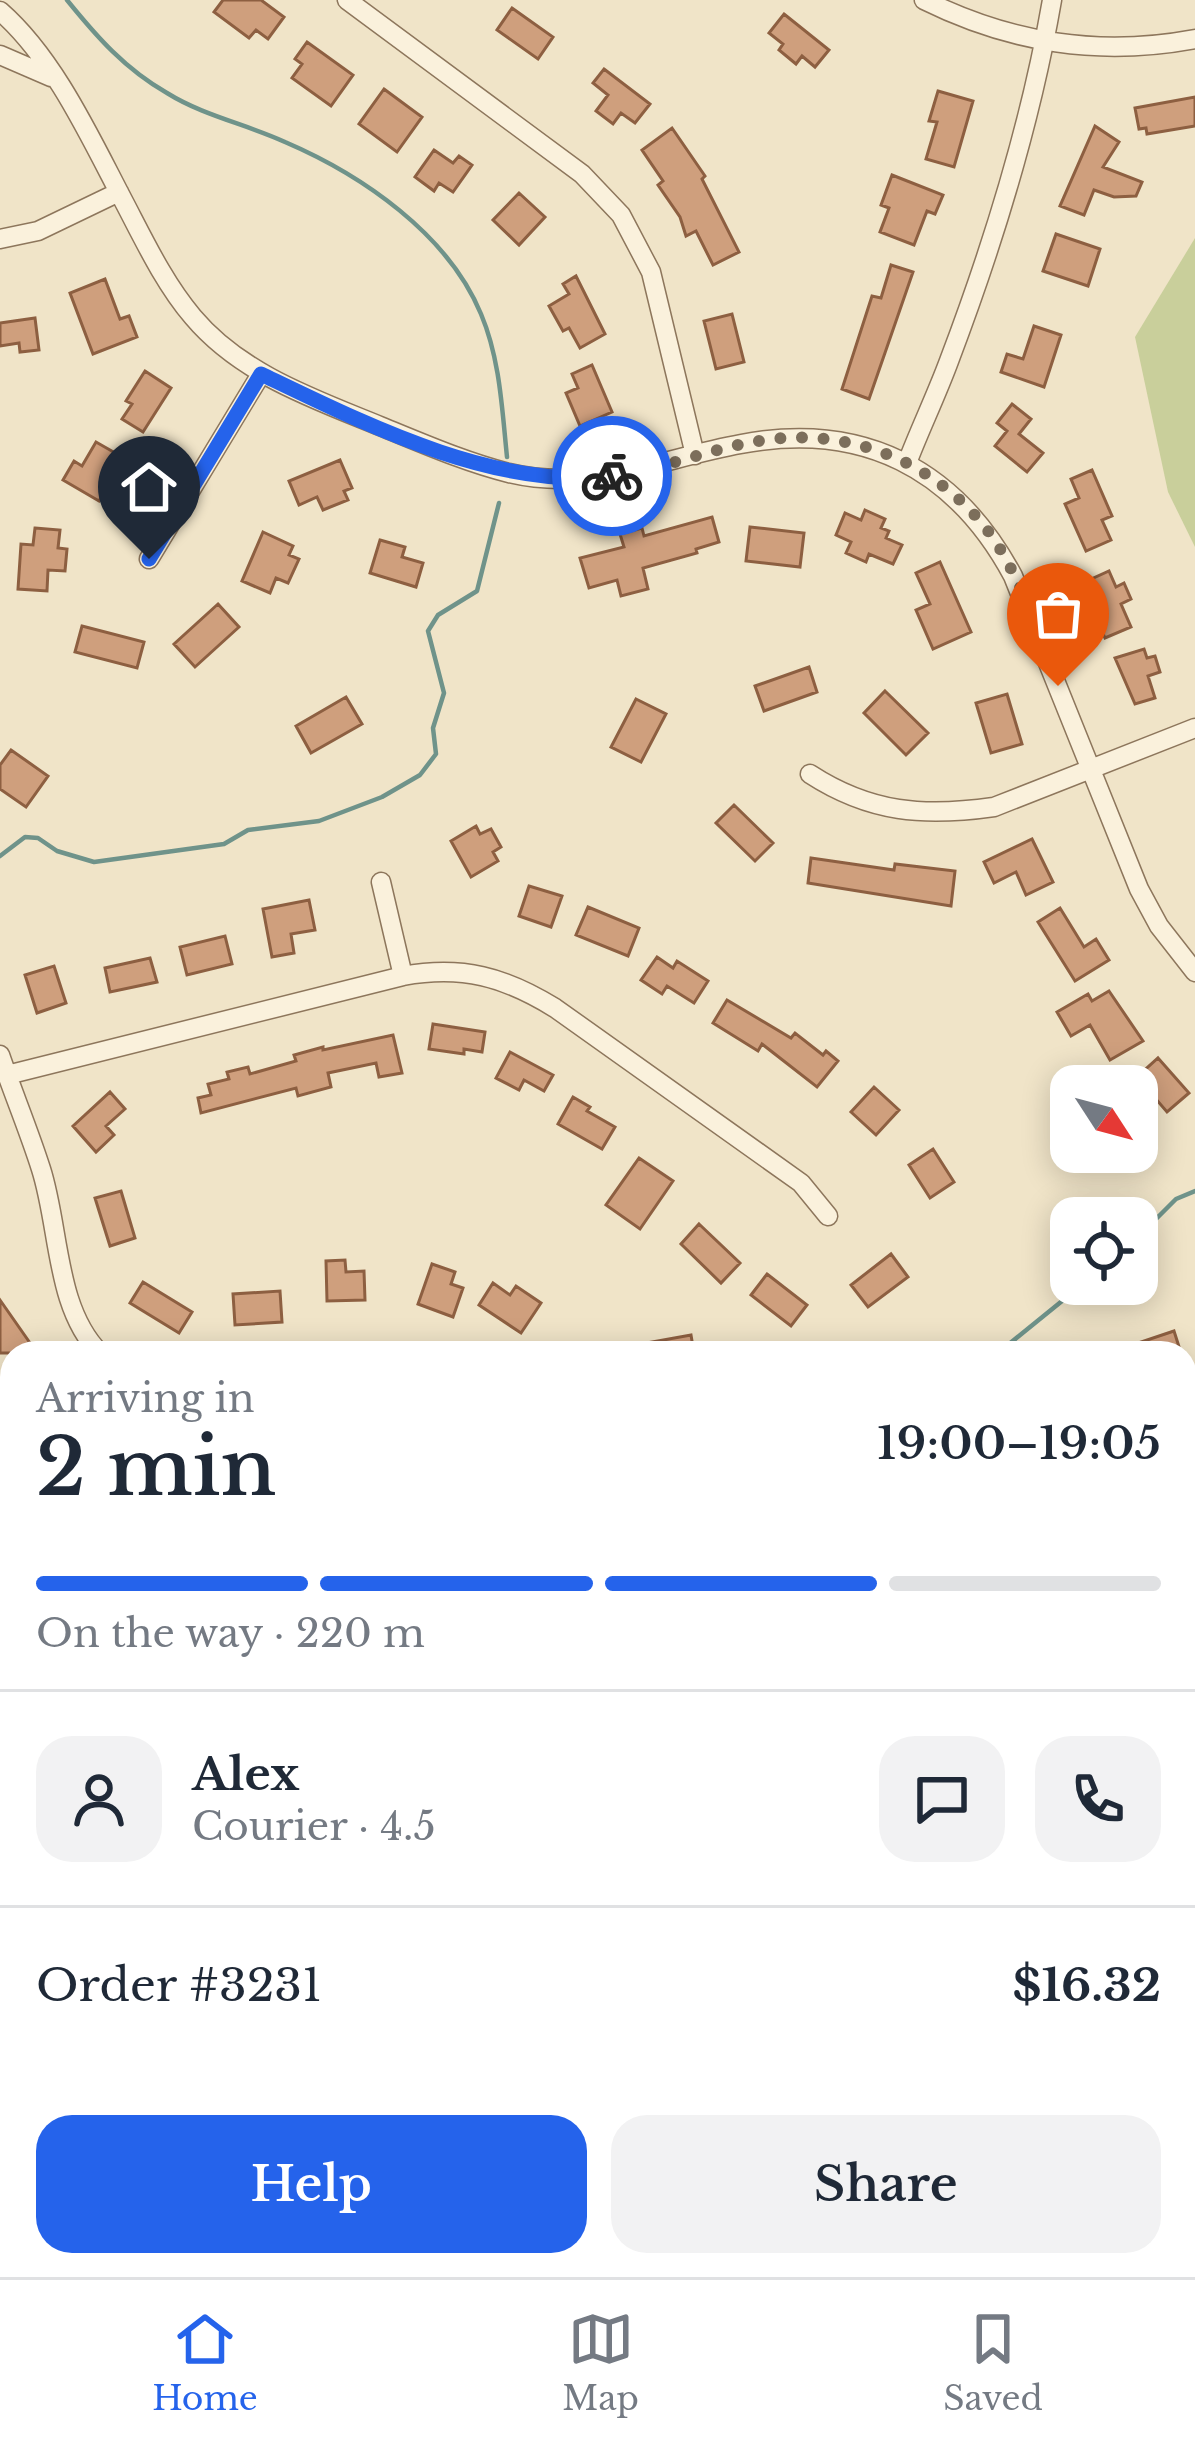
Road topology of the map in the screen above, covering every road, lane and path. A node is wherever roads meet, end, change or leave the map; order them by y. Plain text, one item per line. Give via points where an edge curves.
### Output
1 (347, 0) edge
2 (924, 0) edge
3 (1052, 0) edge
4 (0, 11) edge
5 (1195, 39) edge
6 (1045, 43) junction
7 (0, 55) edge
8 (51, 77) junction
9 (119, 193) junction
10 (0, 239) edge
11 (261, 374) junction
12 (695, 455) junction
13 (907, 463) junction
14 (149, 559) dead end
15 (1195, 728) edge
16 (1092, 769) junction
17 (810, 774) dead end
18 (381, 882) dead end
19 (1195, 972) edge
20 (404, 976) junction
21 (3, 1065) edge
22 (828, 1216) dead end
23 (89, 1341) edge

1 - 12 street via 582,174 621,215 650,272
2 - 6 street
3 - 6 street
4 - 8 street via 41,53
5 - 6 street
6 - 13 street via 967,312
7 - 8 street
8 - 9 street
9 - 10 street via 38,231
9 - 11 street via 194,318
11 - 12 street via 425,445 526,477 617,475
11 - 14 street
12 - 13 street via 809,437 863,444
13 - 16 street via 974,515 997,547
15 - 16 street
16 - 17 street via 994,807 933,812 846,797
16 - 19 street via 1139,889
18 - 20 street
20 - 21 street
20 - 22 street via 461,970 529,991 801,1183
21 - 23 street via 46,1184 70,1302

